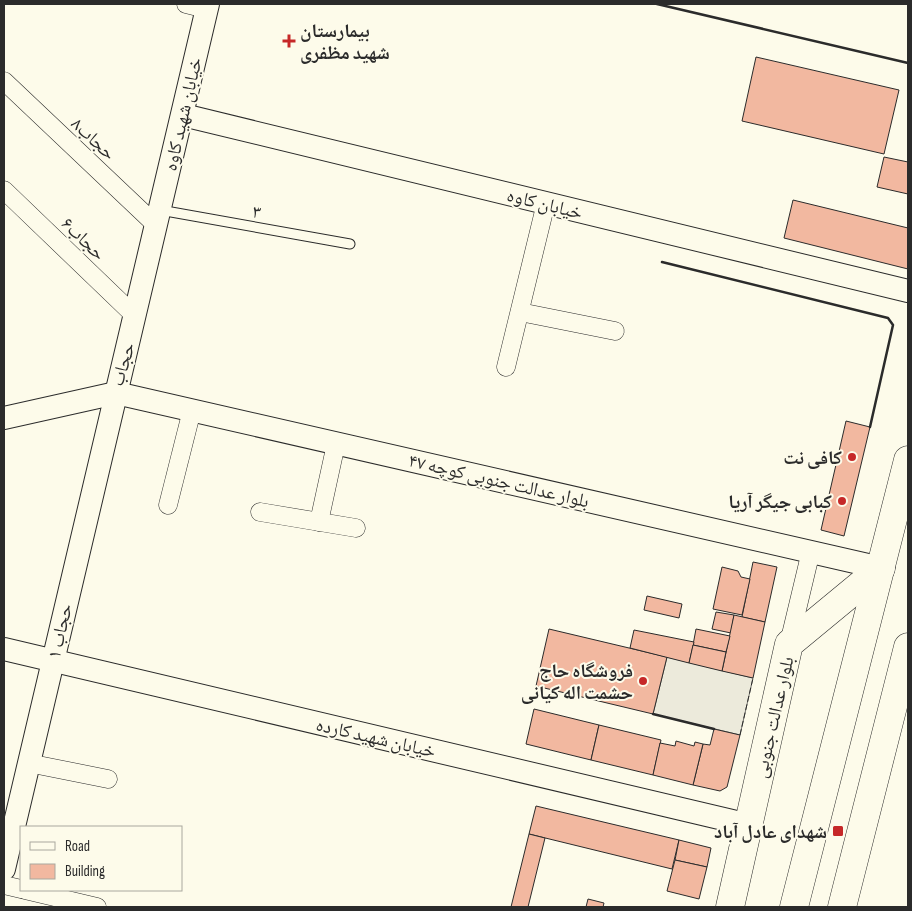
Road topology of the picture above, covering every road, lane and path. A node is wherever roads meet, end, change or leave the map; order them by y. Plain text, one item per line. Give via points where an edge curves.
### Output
1 (200, 5) edge
2 (4, 81) edge
3 (182, 115) junction
4 (4, 190) edge
5 (546, 203) junction
6 (158, 217) junction
7 (350, 244) dead end
8 (908, 291) edge
9 (520, 312) junction
10 (135, 316) junction
11 (615, 331) dead end
12 (506, 366) dead end
13 (116, 392) junction
14 (192, 410) junction
15 (4, 418) edge
16 (336, 444) junction
17 (908, 460) edge
18 (168, 505) dead end
19 (260, 512) dead end
20 (319, 522) junction
21 (356, 528) dead end
22 (811, 551) junction
23 (881, 568) junction
24 (789, 644) junction
25 (908, 647) edge
26 (4, 649) edge
27 (52, 661) junction
28 (28, 763) junction
29 (108, 779) dead end
30 (749, 825) junction
31 (4, 870) edge
32 (4, 885) edge
33 (20, 888) edge
34 (31, 891) edge
35 (97, 907) edge
36 (730, 907) edge
37 (794, 907) edge
38 (842, 907) edge

1 - 3 street, خیابان شهید کاوه
2 - 6 street, حجاب۸
3 - 5 street, خیابان کاوه
3 - 6 street, خیابان شهید کاوه
4 - 10 street, حجاب۶
5 - 8 street, خیابان کاوه
5 - 9 street
6 - 7 lane, ۳
6 - 10 street, حجاب
9 - 11 street
9 - 12 street
10 - 13 street, حجاب
13 - 14 street, بلوار عدالت جنوبی کوچه ۴۷
13 - 15 street, حجاب
13 - 27 street, حجاب ۱
14 - 16 street, بلوار عدالت جنوبی کوچه ۴۷
14 - 18 street
16 - 20 street
16 - 22 street, بلوار عدالت جنوبی کوچه ۴۷
17 - 23 main road
19 - 20 street
20 - 21 street
22 - 23 street, بلوار عدالت جنوبی کوچه ۴۷
22 - 24 street
23 - 24 main road, بلوار عدالت جنوبی
23 - 37 main road
24 - 30 main road, بلوار عدالت جنوبی
25 - 38 main road
26 - 27 street, خیابان شهید کارده
27 - 28 street, حجاب ۱
27 - 30 street, خیابان شهید کارده
28 - 29 street
28 - 31 street, حجاب ۱
30 - 36 main road, بلوار عدالت جنوبی
32 - 33 street
34 - 35 street

